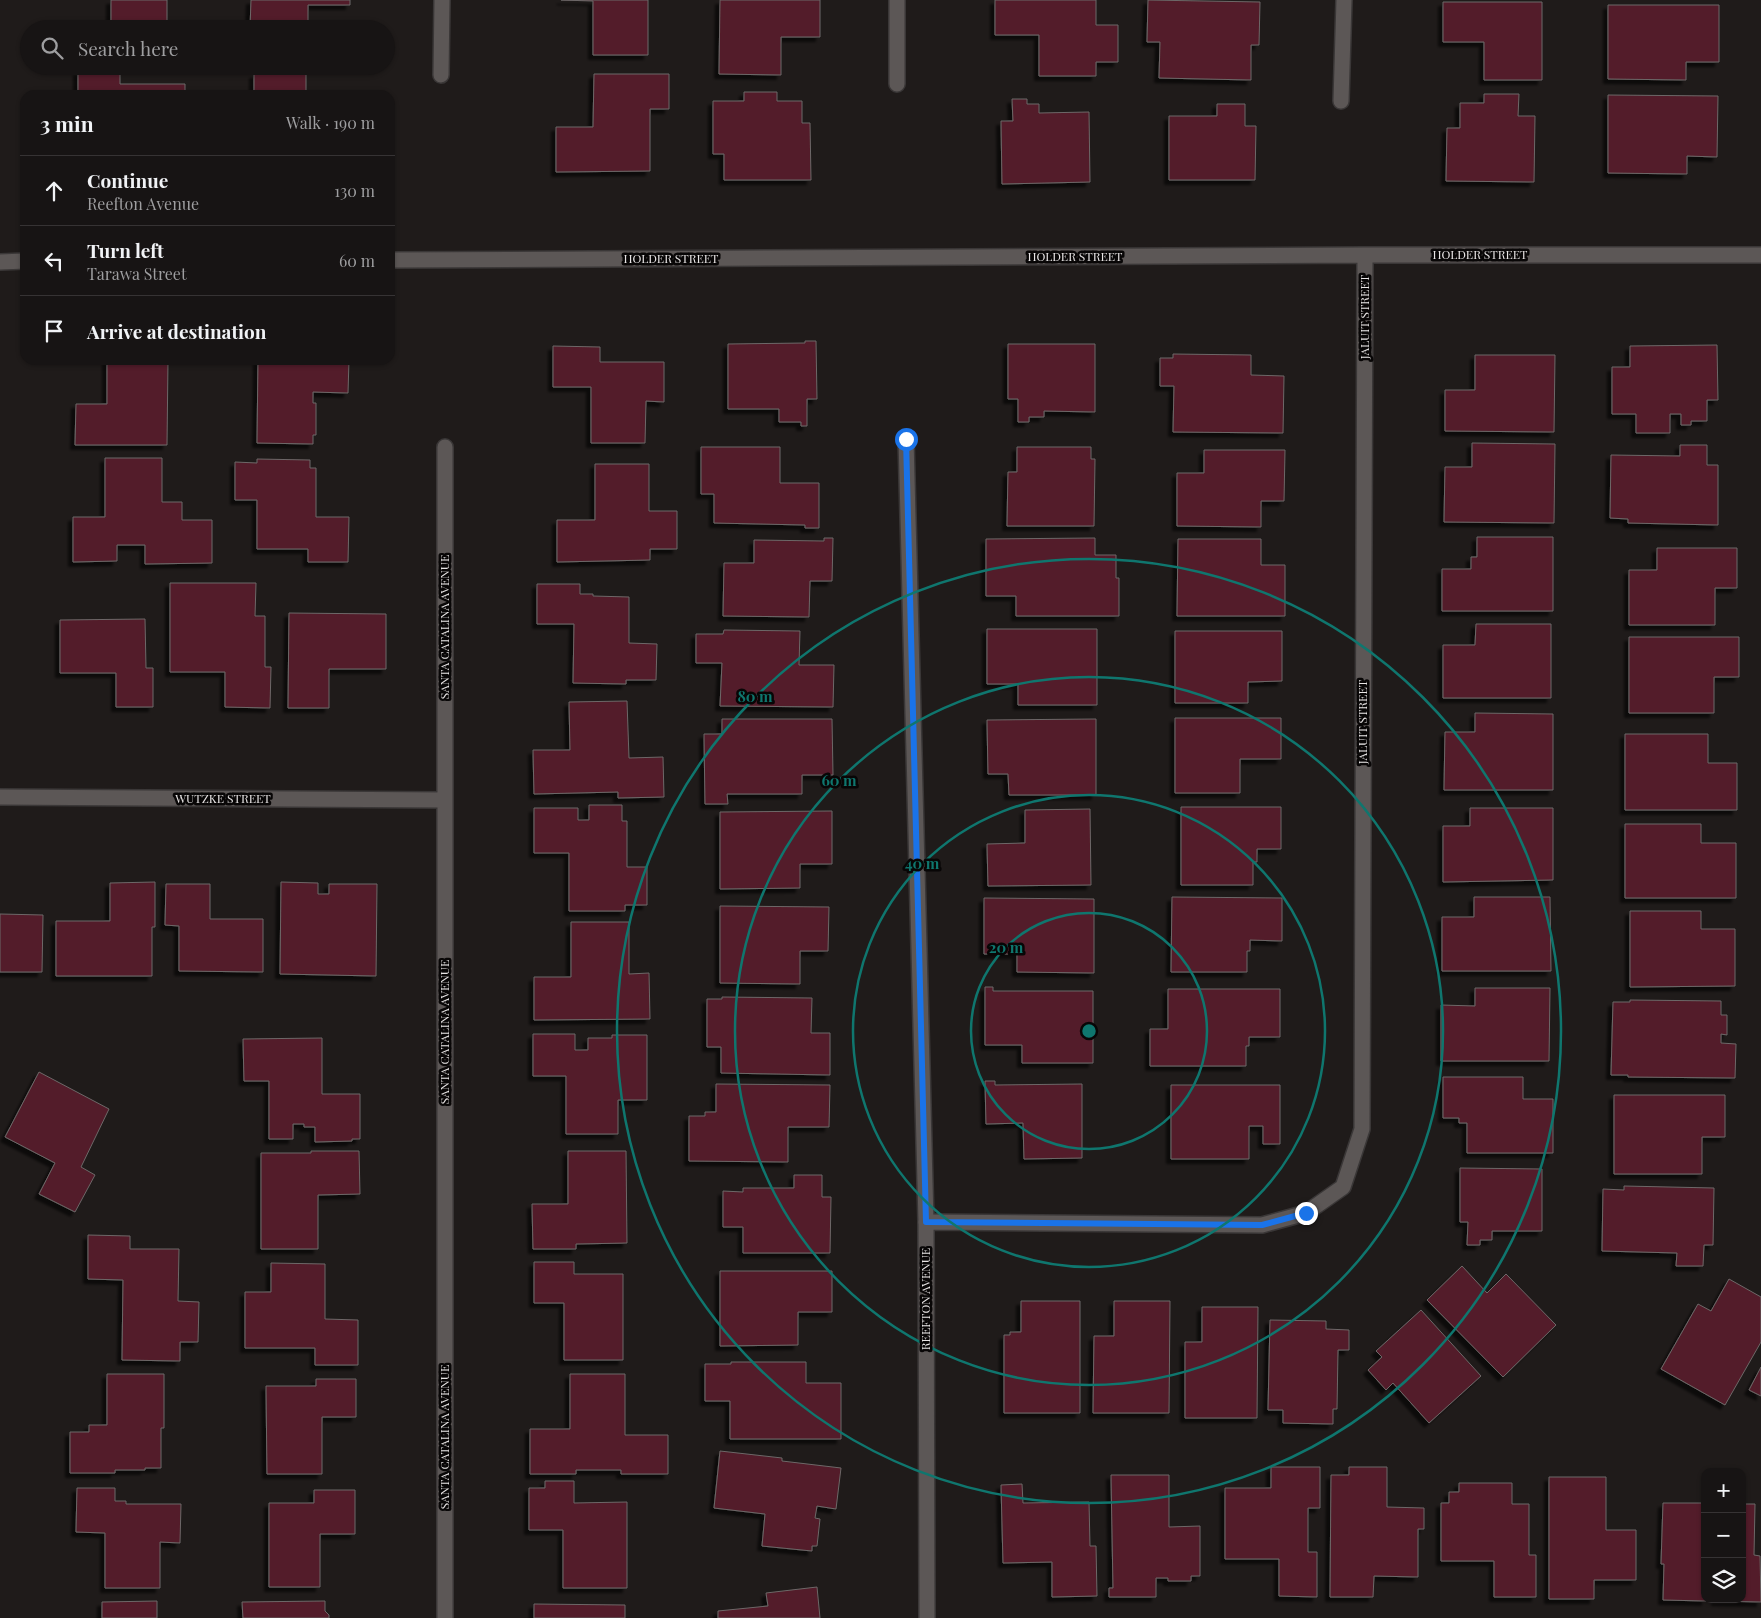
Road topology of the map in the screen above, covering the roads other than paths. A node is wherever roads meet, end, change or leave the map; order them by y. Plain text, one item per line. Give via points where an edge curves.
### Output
1 (442, 0) edge
2 (897, 0) edge
3 (1344, 0) edge
4 (441, 75) dead end
5 (897, 84) dead end
6 (1341, 101) dead end
7 (1365, 255) junction
8 (1761, 255) edge
9 (395, 260) edge
10 (0, 262) edge
11 (20, 262) edge
12 (906, 439) dead end
13 (445, 447) dead end
14 (0, 797) edge
15 (445, 800) junction
16 (926, 1222) junction
17 (445, 1618) edge
18 (927, 1618) edge

1 - 4 street
2 - 5 street
3 - 6 street
7 - 8 street, HOLDER STREET
7 - 9 street, HOLDER STREET
7 - 16 street, JALUIT STREET via 1362,1129 1343,1187 1306,1213 1262,1225
10 - 11 street
12 - 16 street, REEFTON AVENUE
13 - 15 street, SANTA CATALINA AVENUE
14 - 15 street, WUTZKE STREET
15 - 17 street, SANTA CATALINA AVENUE
16 - 18 street, REEFTON AVENUE

